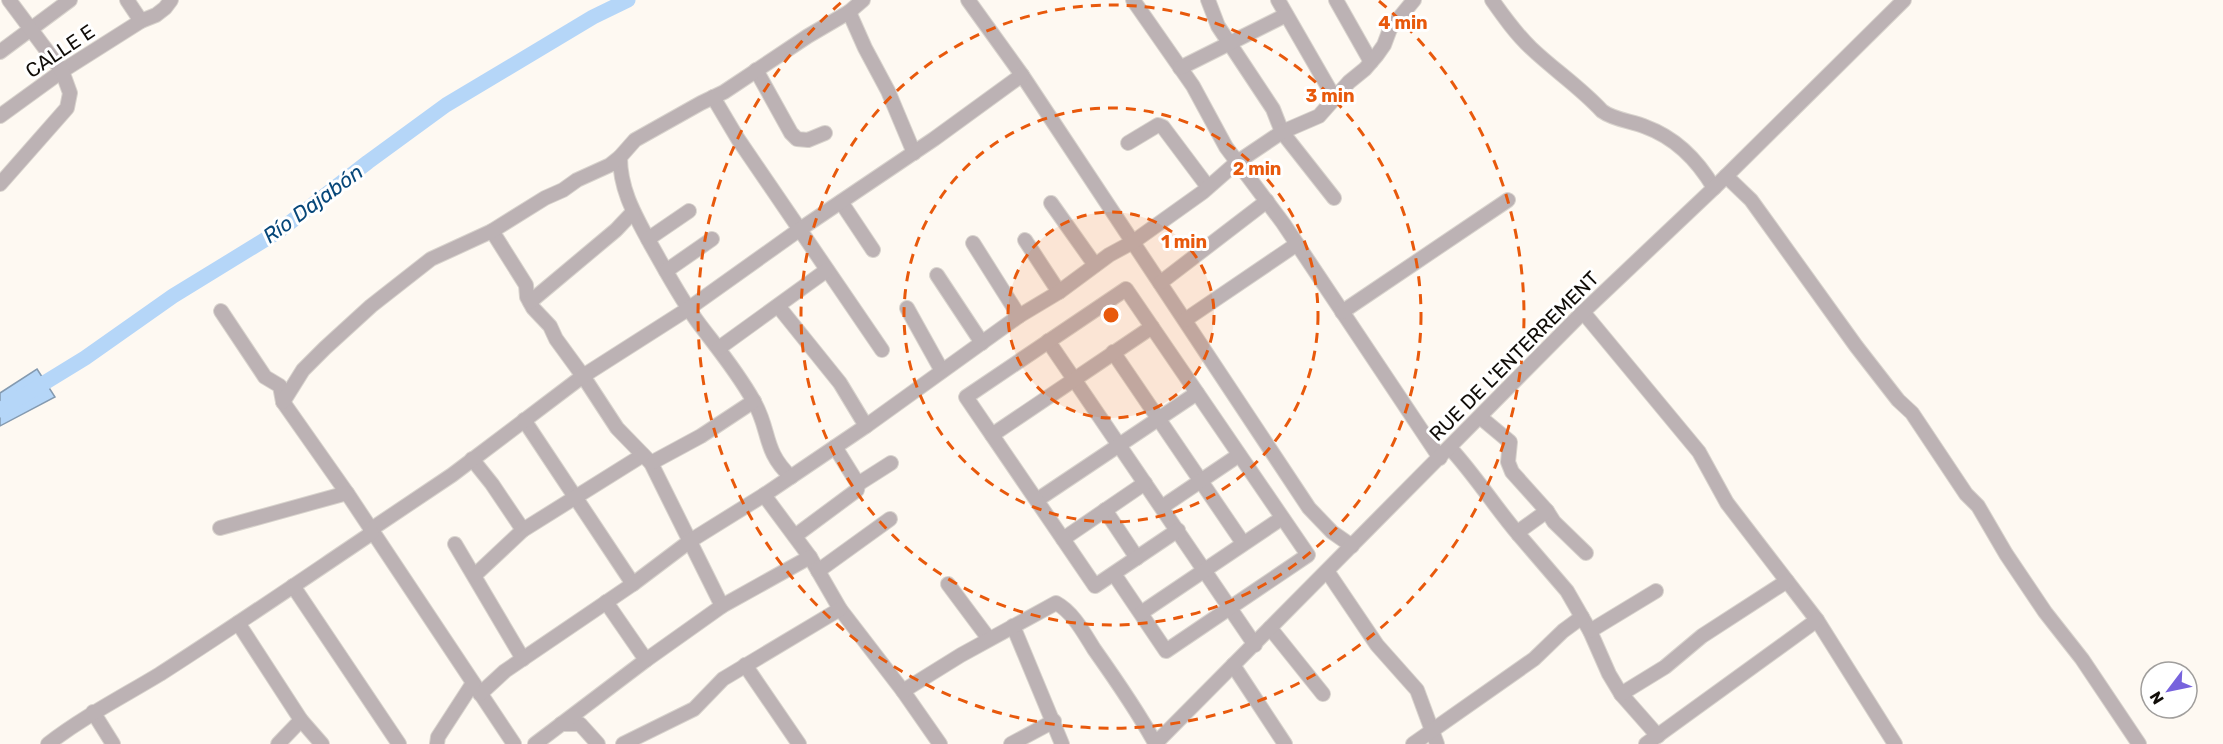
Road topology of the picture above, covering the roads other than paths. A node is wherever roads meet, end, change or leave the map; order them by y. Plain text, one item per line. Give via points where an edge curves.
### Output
1 (9, 0) edge
2 (70, 0) edge
3 (127, 0) edge
4 (171, 0) edge
5 (863, 0) edge
6 (968, 0) edge
7 (1133, 0) edge
8 (1209, 0) edge
9 (1278, 0) edge
10 (1336, 0) edge
11 (1414, 0) edge
12 (1492, 0) edge
13 (1904, 0) edge
14 (849, 12) junction
15 (1287, 15) junction
16 (141, 21) junction
17 (29, 29) junction
18 (1229, 43) junction
19 (0, 52) edge
20 (1371, 62) junction
21 (1180, 68) junction
22 (756, 70) junction
23 (62, 72) junction
24 (1022, 75) junction
25 (713, 97) junction
26 (1335, 99) junction
27 (0, 116) edge
28 (1282, 132) junction
29 (825, 133) dead end
30 (1128, 143) dead end
31 (914, 153) junction
32 (620, 158) junction
33 (1236, 162) junction
34 (1726, 176) junction
35 (0, 184) edge
36 (1208, 187) junction
37 (1714, 188) junction
38 (1334, 198) dead end
39 (1508, 200) dead end
40 (1267, 201) junction
41 (841, 202) junction
42 (1051, 203) dead end
43 (690, 211) dead end
44 (633, 212) junction
45 (799, 230) junction
46 (492, 231) junction
47 (648, 239) junction
48 (712, 239) dead end
49 (1025, 240) dead end
50 (1133, 242) junction
51 (973, 243) dead end
52 (1297, 244) junction
53 (873, 250) dead end
54 (1095, 265) junction
55 (827, 270) junction
56 (666, 271) junction
57 (937, 275) dead end
58 (1160, 283) junction
59 (1059, 292) junction
60 (530, 302) junction
61 (778, 306) junction
62 (907, 308) dead end
63 (688, 309) junction
64 (221, 311) dead end
65 (1342, 312) junction
66 (1583, 312) junction
67 (1019, 316) junction
68 (1185, 320) junction
69 (1152, 327) junction
70 (1048, 341) junction
71 (982, 343) junction
72 (719, 348) junction
73 (882, 350) dead end
74 (1113, 352) junction
75 (942, 371) junction
76 (583, 376) junction
77 (1074, 379) junction
78 (1197, 393) junction
79 (754, 401) junction
80 (283, 402) junction
81 (1158, 417) junction
82 (1480, 417) junction
83 (524, 420) junction
84 (866, 426) junction
85 (992, 435) junction
86 (1119, 444) junction
87 (835, 447) junction
88 (1445, 453) junction
89 (1239, 455) junction
90 (472, 459) junction
91 (647, 459) junction
92 (891, 464) dead end
93 (791, 477) junction
94 (1200, 480) junction
95 (1145, 483) junction
96 (858, 484) junction
97 (347, 493) junction
98 (764, 495) junction
99 (576, 498) junction
100 (1037, 500) junction
101 (1162, 507) junction
102 (1105, 510) junction
103 (1547, 511) junction
104 (1282, 518) junction
105 (890, 519) dead end
106 (220, 528) dead end
107 (523, 530) junction
108 (1178, 530) junction
109 (371, 531) junction
110 (1519, 535) junction
111 (795, 536) junction
112 (1063, 539) junction
113 (690, 541) junction
114 (1243, 543) junction
115 (455, 544) dead end
116 (1352, 546) junction
117 (1586, 553) dead end
118 (810, 557) junction
119 (1137, 558) junction
120 (1204, 569) junction
121 (818, 571) junction
122 (1327, 571) junction
123 (475, 574) junction
124 (1114, 574) junction
125 (1786, 581) junction
126 (633, 584) junction
127 (948, 584) dead end
128 (293, 586) junction
129 (1656, 591) dead end
130 (606, 602) junction
131 (722, 606) junction
132 (1230, 607) junction
133 (840, 609) junction
134 (1141, 613) junction
135 (1582, 617) junction
136 (1817, 620) junction
137 (238, 623) junction
138 (1013, 626) junction
139 (1270, 628) junction
140 (1590, 631) junction
141 (989, 639) junction
142 (1255, 645) junction
143 (523, 659) junction
144 (646, 660) junction
145 (745, 665) junction
146 (1233, 665) junction
147 (477, 689) junction
148 (903, 691) junction
149 (1323, 694) dead end
150 (1622, 694) junction
151 (93, 712) junction
152 (301, 720) junction
153 (1054, 721) junction
154 (561, 724) junction
155 (1431, 729) junction
156 (1658, 736) junction
157 (48, 744) edge
158 (113, 744) edge
159 (279, 744) edge
160 (322, 744) edge
161 (399, 744) edge
162 (437, 744) edge
163 (514, 744) edge
164 (535, 744) edge
165 (598, 744) edge
166 (623, 744) edge
167 (799, 744) edge
168 (940, 744) edge
169 (1011, 744) edge
170 (1062, 744) edge
171 (1155, 744) edge
172 (1284, 744) edge
173 (1413, 744) edge
174 (1437, 744) edge
175 (1646, 744) edge
176 (1895, 744) edge
177 (2139, 744) edge

1 - 17 street
2 - 17 street
3 - 16 street
4 - 16 street, CALLE E via 156,15
5 - 14 street
6 - 24 street
7 - 21 street
8 - 18 street
9 - 15 street
10 - 20 street
11 - 20 street via 1396,20
12 - 37 street via 1531,48 1602,111 1647,127 1673,142 1698,165
13 - 34 street, RUE DE L'ENTERREMENT
14 - 22 street
14 - 31 street
15 - 18 street
15 - 26 street
16 - 23 street, CALLE E
17 - 19 street
17 - 23 street
18 - 21 street
18 - 28 street via 1273,110
20 - 26 street
21 - 33 street
22 - 25 street
22 - 29 street via 797,139 808,140
23 - 27 street, CALLE E
23 - 35 street via 70,93 67,108
24 - 31 street
24 - 50 street
25 - 32 street via 635,140
25 - 45 street
26 - 28 street via 1319,116
28 - 33 street
28 - 38 street
30 - 36 street via 1158,125
31 - 41 street
32 - 44 street via 622,182
32 - 46 street
33 - 36 street
33 - 40 street
34 - 37 street, RUE DE L'ENTERREMENT
34 - 177 street via 1752,200 1856,346 1912,414
36 - 50 street
37 - 66 street, RUE DE L'ENTERREMENT
39 - 65 street
40 - 52 street
40 - 58 street
41 - 45 street
41 - 53 street
42 - 54 street
43 - 47 street
44 - 47 street
44 - 60 street
45 - 55 street
45 - 63 street
46 - 60 street via 526,285
46 - 80 street via 431,259 371,306 303,370
47 - 56 street
48 - 56 street
49 - 59 street
50 - 54 street
50 - 58 street
51 - 67 street
52 - 65 street
52 - 68 street
54 - 59 street
55 - 61 street
55 - 73 street
56 - 63 street
57 - 71 street
58 - 68 street
59 - 67 street
60 - 76 street
61 - 72 street
61 - 84 street via 840,383
62 - 75 street
63 - 72 street
63 - 76 street
64 - 80 street via 265,377 279,386
65 - 88 street
66 - 82 street, RUE DE L'ENTERREMENT
66 - 125 street via 1699,452 1727,503
67 - 71 street
68 - 116 street via 1310,508 1332,532
69 - 70 street via 1126,289
69 - 74 street
69 - 78 street
70 - 77 street
70 - 85 street via 966,397
71 - 75 street
72 - 79 street
74 - 77 street
74 - 81 street
75 - 84 street
76 - 83 street
76 - 91 street via 617,428
77 - 85 street
77 - 86 street
78 - 81 street
78 - 89 street
79 - 91 street via 701,436
79 - 93 street via 769,448
80 - 97 street
81 - 86 street
81 - 94 street
82 - 88 street, RUE DE L'ENTERREMENT
82 - 103 street via 1510,442 1508,462 1512,472
83 - 90 street
83 - 99 street
84 - 87 street
85 - 100 street
86 - 95 street
86 - 100 street
87 - 93 street
87 - 96 street
88 - 110 street via 1469,470
88 - 116 street, RUE DE L'ENTERREMENT
89 - 94 street
89 - 104 street
90 - 107 street
90 - 109 street
91 - 99 street
91 - 113 street
92 - 96 street
93 - 98 street
94 - 101 street
94 - 114 street
95 - 101 street
95 - 102 street
96 - 111 street via 857,490
97 - 106 street
97 - 109 street
98 - 111 street
98 - 113 street
99 - 107 street
99 - 126 street
100 - 112 street
101 - 108 street
102 - 112 street
102 - 119 street
103 - 110 street
103 - 117 street
104 - 114 street
104 - 132 street via 1308,555
105 - 121 street
107 - 123 street
108 - 119 street
108 - 120 street
109 - 128 street
109 - 147 street
110 - 135 street via 1567,591
111 - 118 street
112 - 124 street via 1095,586
113 - 126 street
113 - 131 street
114 - 120 street
115 - 123 street
116 - 122 street, RUE DE L'ENTERREMENT
118 - 121 street
118 - 131 street
119 - 124 street
120 - 132 street
120 - 134 street
121 - 133 street
122 - 139 street, RUE DE L'ENTERREMENT
122 - 155 street via 1377,645 1417,690
123 - 143 street
124 - 134 street
125 - 136 street
125 - 150 street
126 - 130 street
127 - 141 street
128 - 137 street
128 - 161 street
129 - 140 street
130 - 143 street
130 - 144 street
131 - 144 street
132 - 134 street via 1166,651
132 - 142 street
133 - 145 street
133 - 148 street
135 - 140 street
135 - 155 street via 1498,686
136 - 156 street
136 - 176 street
137 - 151 street
137 - 152 street
138 - 141 street
138 - 153 street
138 - 171 street via 1056,603 1065,608 1136,709
139 - 142 street, RUE DE L'ENTERREMENT
139 - 149 street
140 - 150 street
141 - 148 street
142 - 146 street, RUE DE L'ENTERREMENT
143 - 147 street
144 - 154 street
145 - 166 street via 723,679 694,709
145 - 167 street
146 - 171 street, RUE DE L'ENTERREMENT
146 - 172 street
147 - 162 street via 438,737
147 - 163 street
148 - 168 street
150 - 156 street
151 - 157 street
151 - 158 street
152 - 159 street
152 - 160 street
153 - 169 street
153 - 170 street
154 - 164 street
154 - 165 street via 580,724
155 - 173 street
155 - 174 street
156 - 175 street

